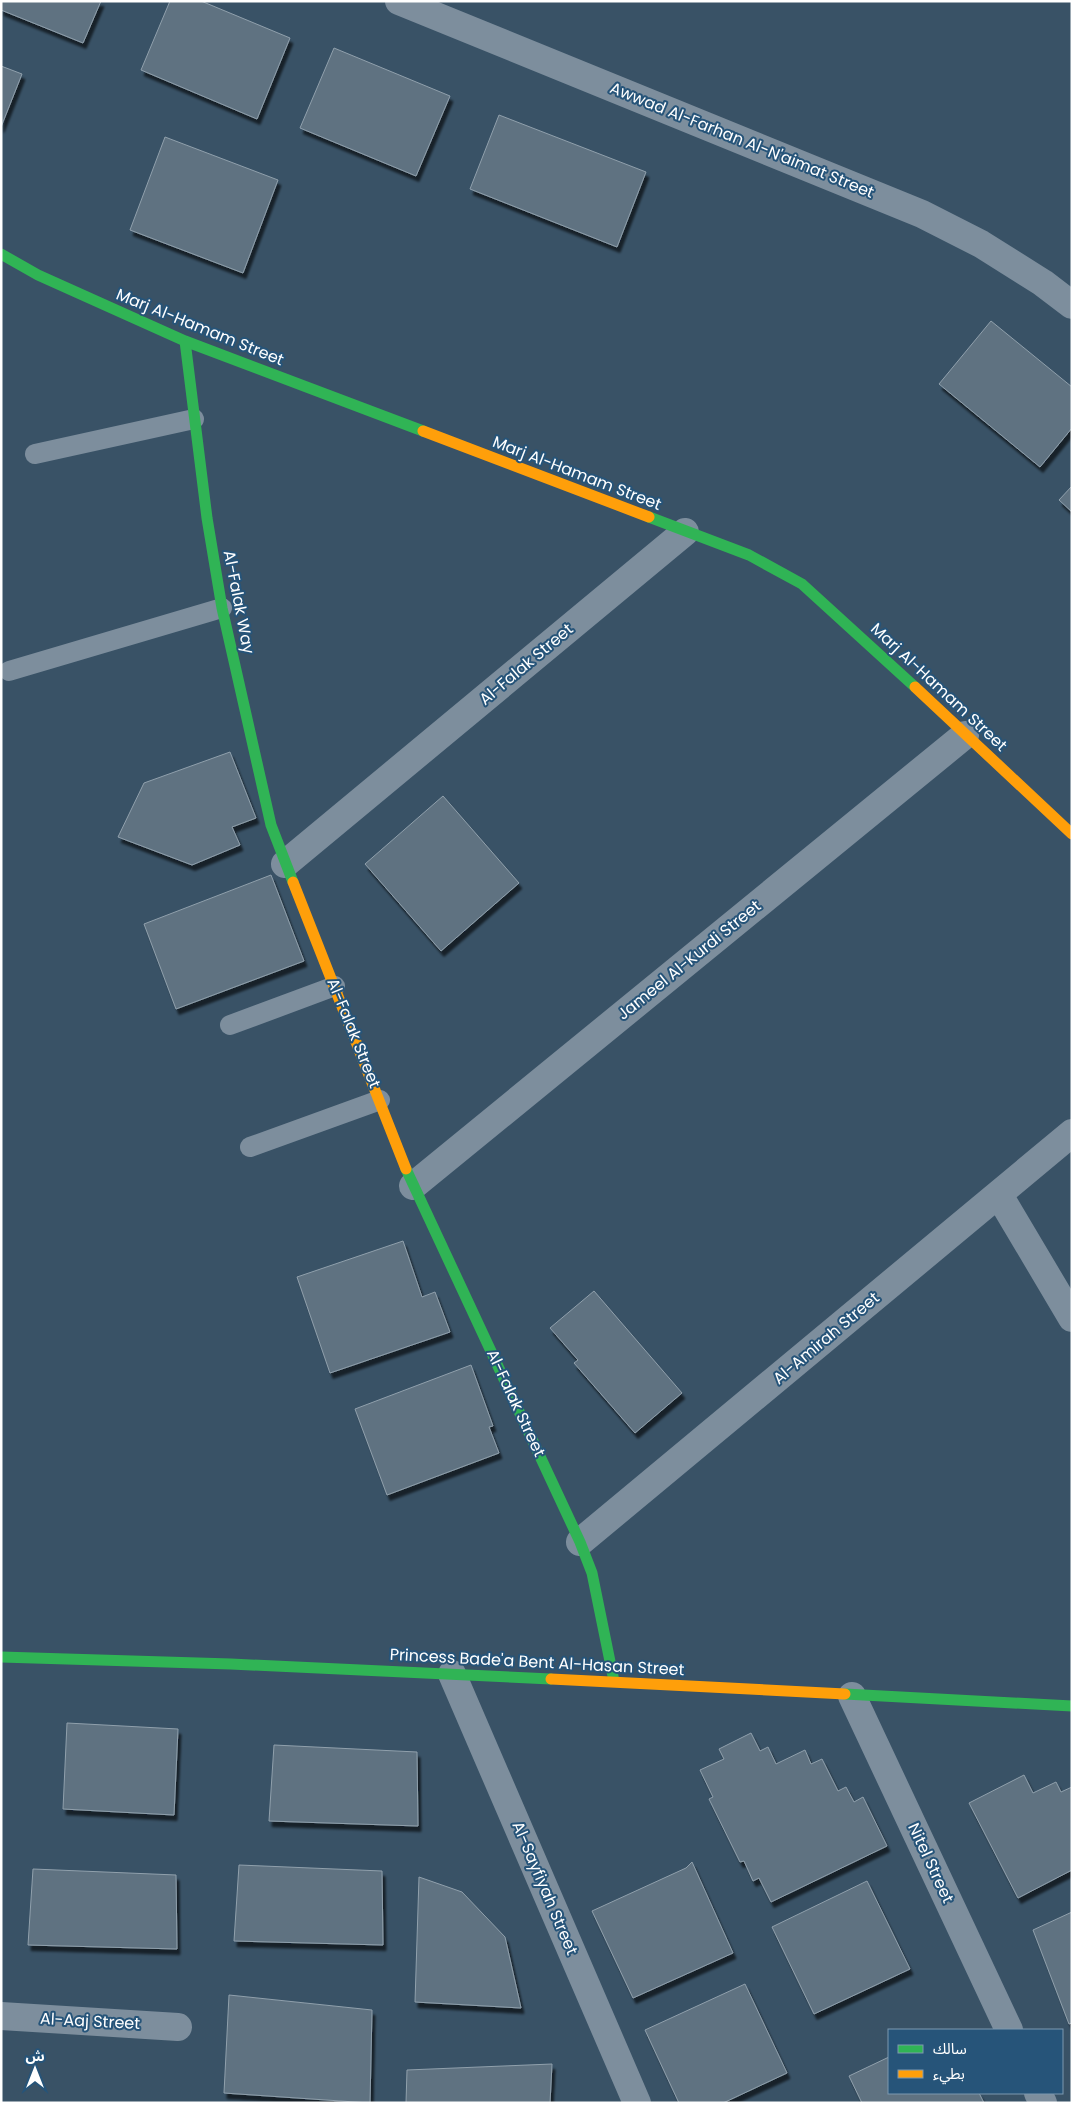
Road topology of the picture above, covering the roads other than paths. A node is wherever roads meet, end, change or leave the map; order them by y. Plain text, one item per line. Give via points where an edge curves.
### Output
1 (398, 1) edge
2 (1, 254) edge
3 (1072, 305) edge
4 (185, 341) junction
5 (194, 419) junction
6 (35, 454) dead end
7 (685, 532) junction
8 (222, 608) junction
9 (9, 671) dead end
10 (965, 735) junction
11 (1072, 834) edge
12 (285, 864) junction
13 (335, 986) junction
14 (230, 1025) dead end
15 (380, 1100) junction
16 (1072, 1133) edge
17 (250, 1147) dead end
18 (413, 1186) junction
19 (999, 1195) junction
20 (1072, 1318) edge
21 (580, 1542) junction
22 (1, 1657) edge
23 (452, 1674) junction
24 (614, 1681) junction
25 (852, 1696) junction
26 (1072, 1706) edge
27 (1, 2016) edge
28 (178, 2027) dead end
29 (1009, 2029) edge
30 (637, 2103) edge

1 - 3 street, Awwad Al-Farhan Al-N'aimat Street via 922,214 981,244
2 - 4 street, Marj Al-Hamam Street via 46,279
4 - 5 street, Al-Falak Way
4 - 7 street, Marj Al-Hamam Street
5 - 6 lane
5 - 8 street, Al-Falak Way
7 - 10 street, Marj Al-Hamam Street via 749,555 802,584
7 - 12 street, Al-Falak Street
8 - 9 lane
8 - 12 street, Al-Falak Way via 261,789
10 - 11 street, Marj Al-Hamam Street
10 - 18 street, Jameel Al-Kurdi Street
12 - 13 street, Al-Falak Street
13 - 14 lane
13 - 15 street, Al-Falak Street
15 - 17 lane
15 - 18 street, Al-Falak Street
16 - 19 street, Al-Amirah Street
18 - 21 street, Al-Falak Street
19 - 20 street
19 - 21 street, Al-Amirah Street
21 - 24 street, Al-Falak Street via 592,1573
22 - 23 street, Princess Bade'a Bent Al-Hasan Street
23 - 24 street, Princess Bade'a Bent Al-Hasan Street
23 - 30 street, Al-Sayfiyah Street
24 - 25 street, Princess Bade'a Bent Al-Hasan Street
25 - 26 street, Princess Bade'a Bent Al-Hasan Street
25 - 29 street, Nitel Street
27 - 28 street, Al-Aaj Street

